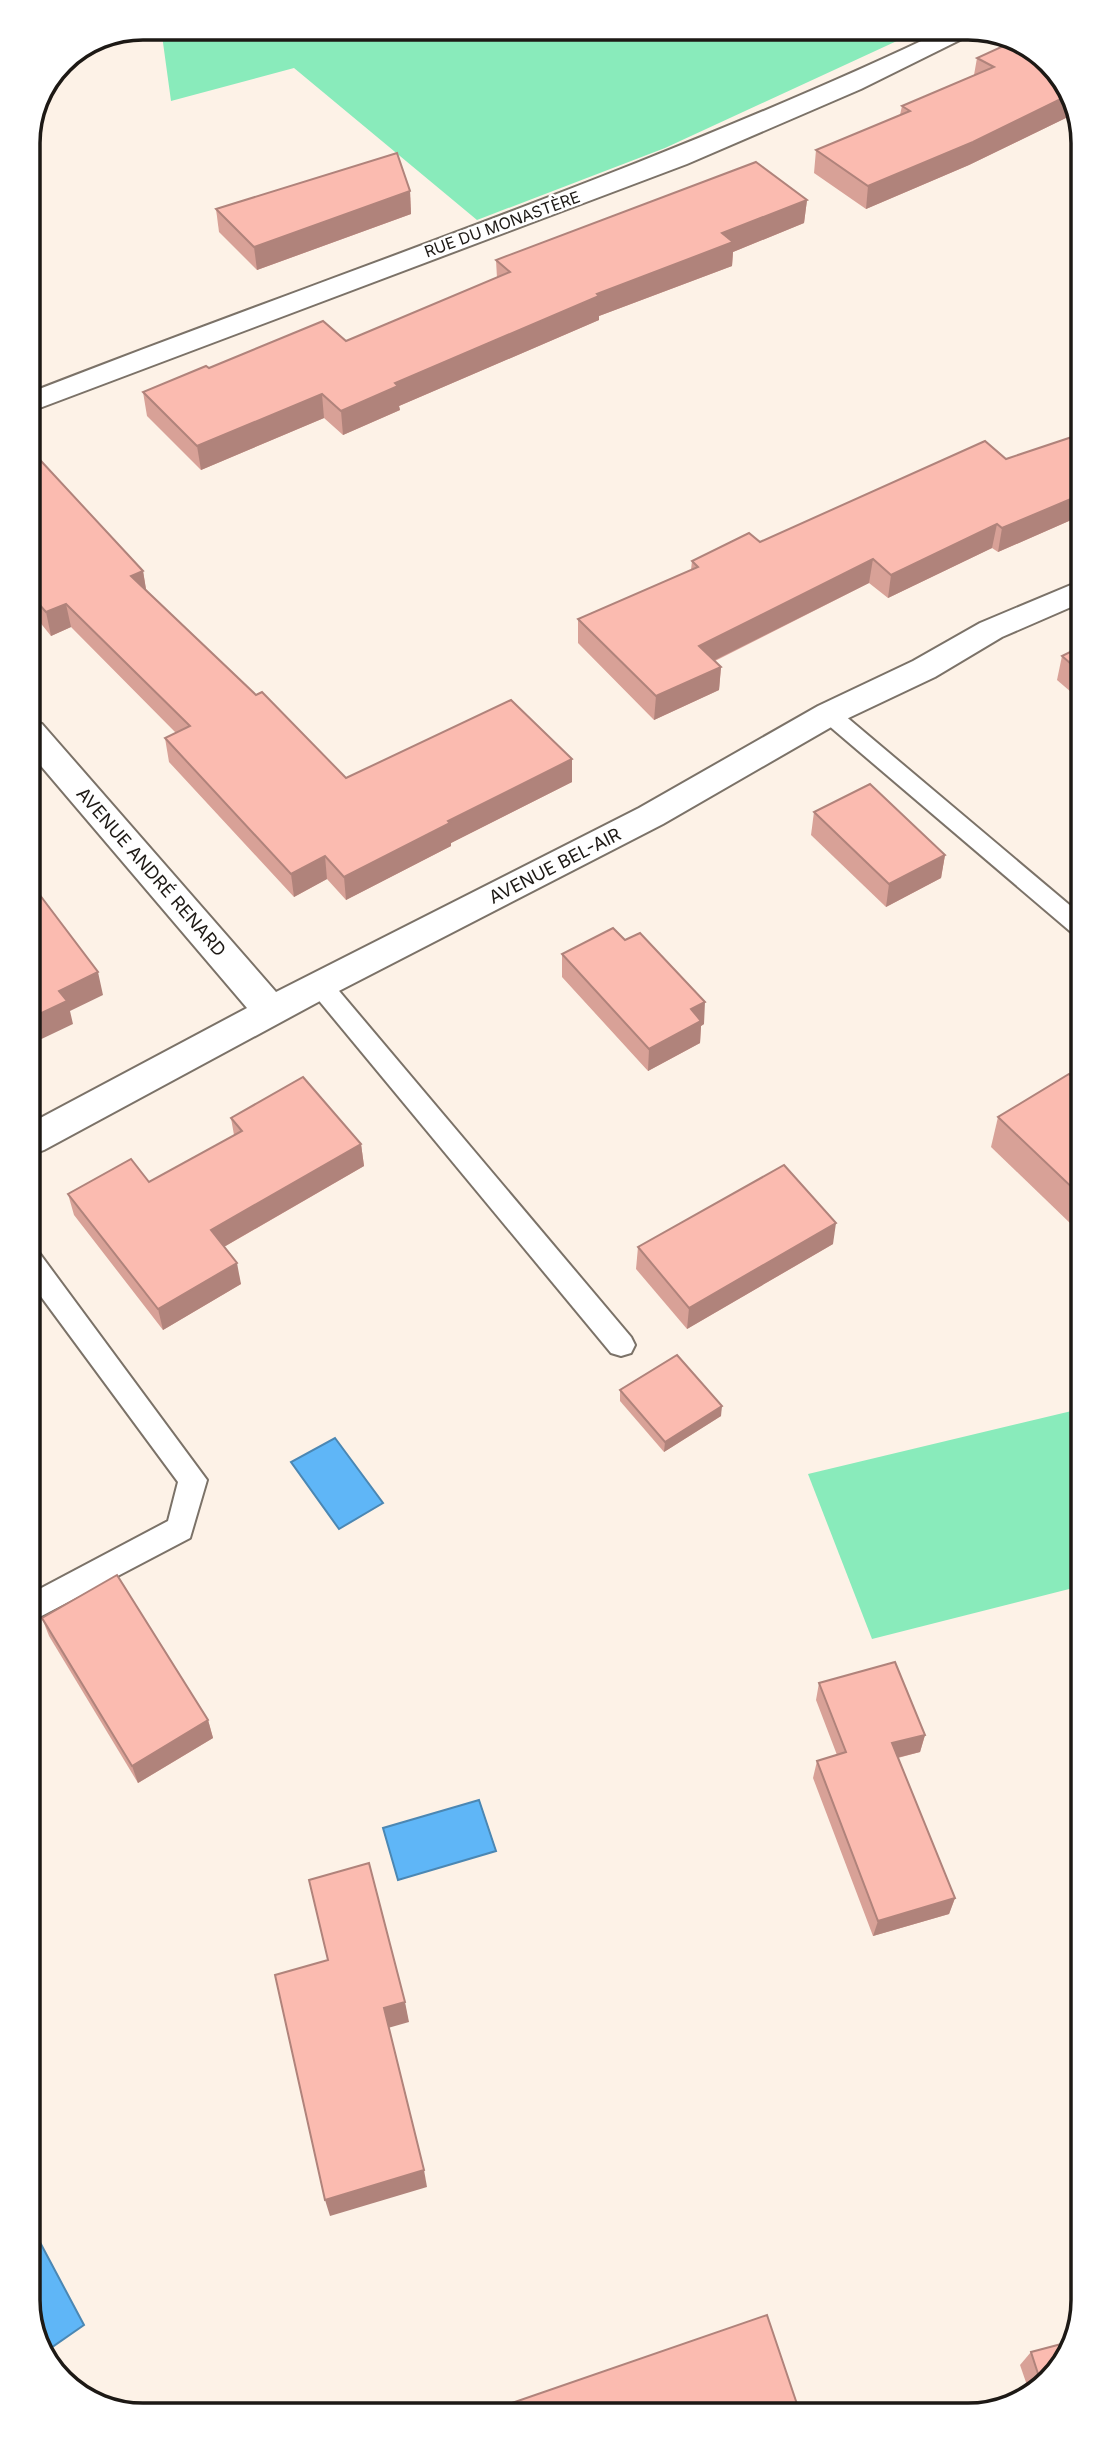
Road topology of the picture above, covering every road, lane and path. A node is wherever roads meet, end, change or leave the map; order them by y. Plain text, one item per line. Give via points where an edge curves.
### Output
1 (944, 40) edge
2 (40, 399) edge
3 (1071, 595) edge
4 (829, 714) junction
5 (40, 744) edge
6 (1071, 919) edge
7 (320, 985) junction
8 (272, 1012) junction
9 (40, 1135) edge
10 (40, 1274) edge
11 (621, 1345) dead end
12 (40, 1604) edge

1 - 2 street, RUE DU MONASTÈRE via 678,158
3 - 4 street, AVENUE BEL-AIR via 991,630 925,669
4 - 6 lane
4 - 7 street, AVENUE BEL-AIR via 651,816
5 - 8 street, AVENUE ANDRÉ RENARD
7 - 8 street, AVENUE BEL-AIR
7 - 11 lane
8 - 9 street, AVENUE BEL-AIR
10 - 12 lane via 193,1480 180,1529

